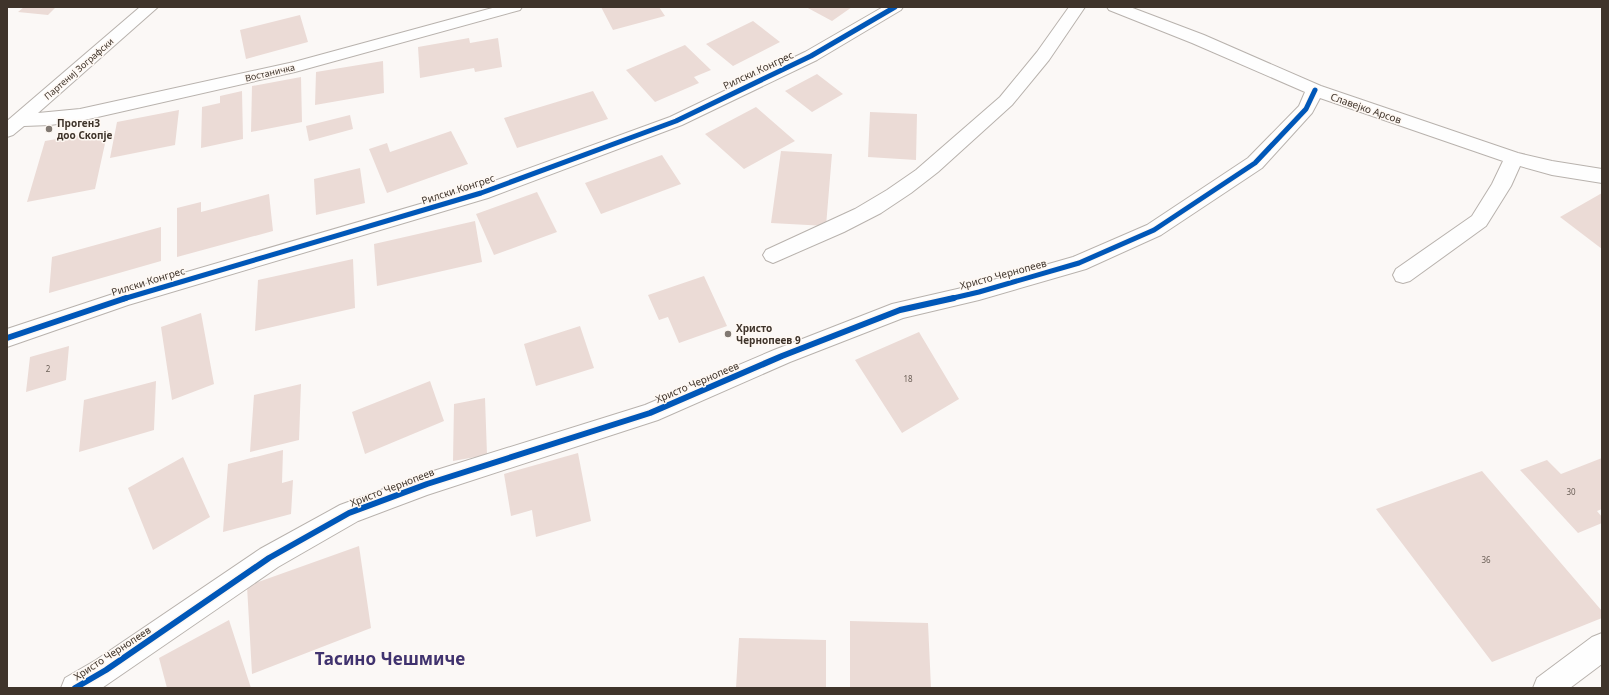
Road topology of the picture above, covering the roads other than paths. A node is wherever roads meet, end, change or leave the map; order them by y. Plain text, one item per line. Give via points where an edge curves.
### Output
1 (150, 7) edge
2 (514, 7) edge
3 (895, 7) edge
4 (1076, 7) edge
5 (1115, 7) edge
6 (1315, 90) junction
7 (21, 120) junction
8 (7, 131) edge
9 (1514, 158) junction
10 (1602, 176) edge
11 (773, 255) dead end
12 (1403, 275) dead end
13 (7, 338) edge
14 (1602, 647) edge
15 (76, 688) edge
16 (1547, 688) edge

1 - 7 street, Партениј Зографски
2 - 7 street, Востаничка via 288,69 80,115
3 - 13 street, Рилски Конгрес via 811,56 676,121 482,193 125,298
4 - 11 street via 1030,73 1005,101 906,188 845,223
5 - 6 street, Славејко Арсов via 1198,39
6 - 9 street, Славејко Арсов
6 - 15 street, Христо Чернопеев via 1306,109 1255,164 1154,230 1078,263 979,292 900,310 782,356 650,413 434,481 349,513 269,558
7 - 8 street, Партениј Зографски
9 - 10 street, Славејко Арсов via 1552,168
9 - 12 street via 1502,186 1479,221
14 - 16 street

